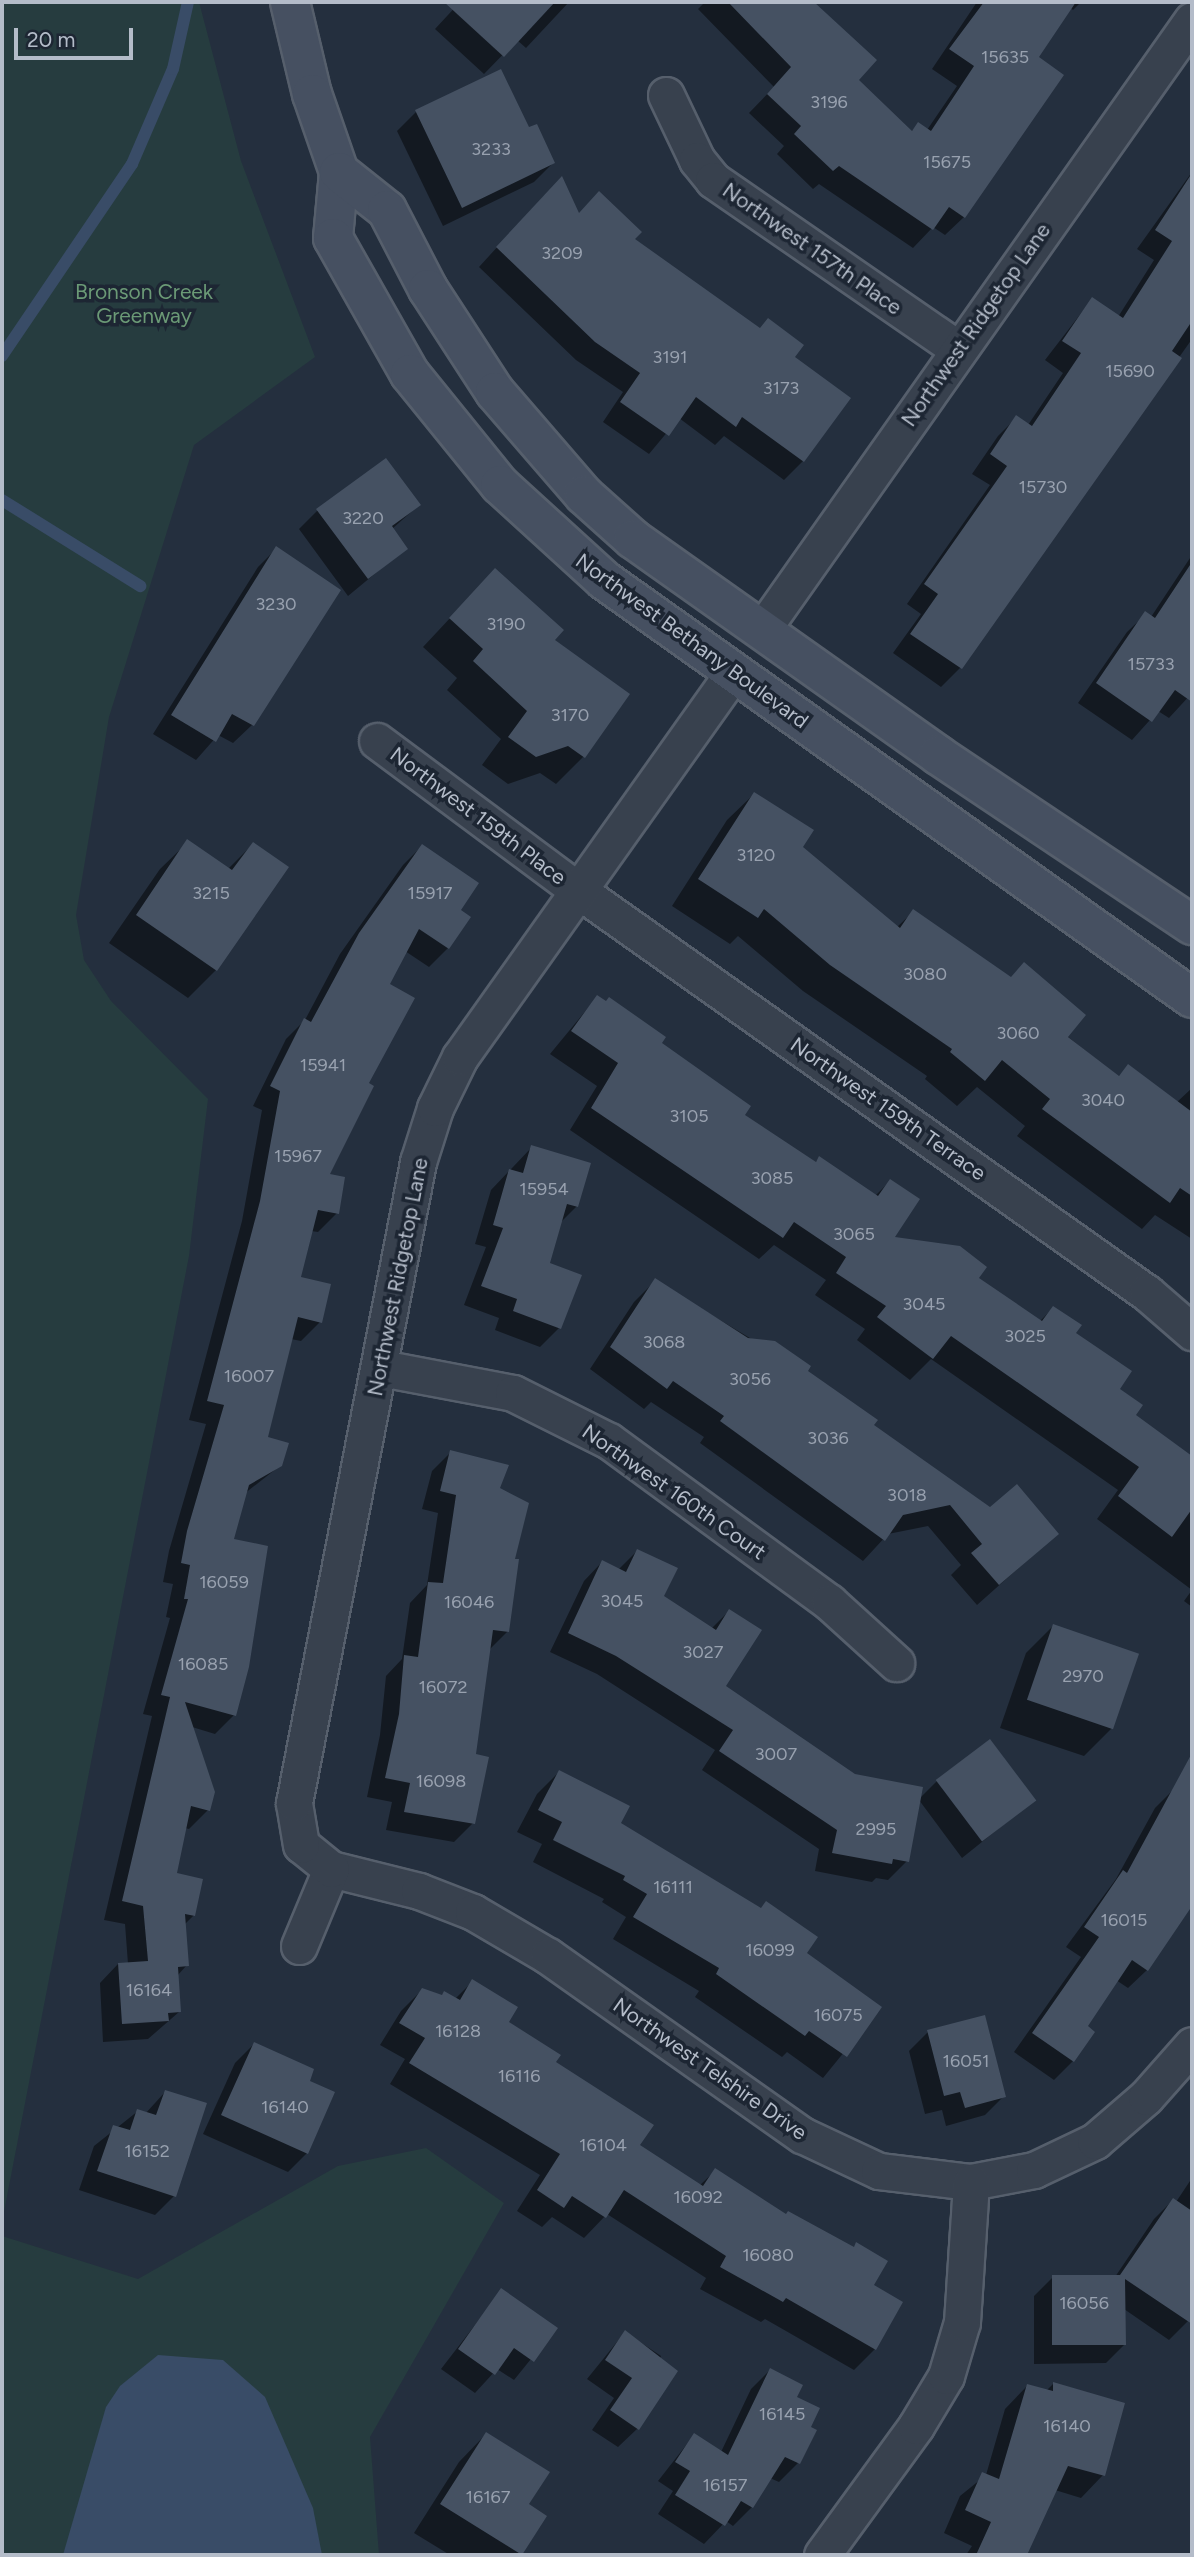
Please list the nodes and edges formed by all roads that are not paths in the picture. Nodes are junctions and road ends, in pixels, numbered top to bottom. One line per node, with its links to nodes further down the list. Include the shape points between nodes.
1 (290, 2): 4 (main road, Northwest Bethany Boulevard, via 312,93)
2 (1192, 20): 5 (street, Northwest Ridgetop Lane)
3 (666, 95): 5 (street, Northwest 157th Place, via 697,160 713,180)
4 (339, 172): 6 (main road, via 387,210 457,337 548,456 634,538); 7 (main road, Northwest Bethany Boulevard, via 333,238 384,333 453,431 550,535)
5 (958, 349): 6 (street, Northwest Ridgetop Lane)
6 (762, 630): 10 (main road)
7 (733, 673): 9 (street, Northwest Ridgetop Lane); 11 (main road, Northwest Bethany Boulevard)
8 (377, 741): 9 (street, Northwest 159th Place)
9 (579, 891): 12 (street, Northwest 159th Terrace, via 1147,1293); 13 (street, Northwest Ridgetop Lane, via 460,1057 435,1108 418,1162)
10 (1192, 925)
11 (1192, 998)
12 (1192, 1332)
13 (382, 1368): 14 (street, Northwest 160th Court, via 513,1394 609,1441 829,1602); 15 (street, Northwest Ridgetop Lane, via 294,1803 300,1845)
14 (896, 1663)
15 (331, 1869): 16 (street); 18 (street, Northwest Telshire Drive, via 446,1900 520,1938 802,2134 879,2171)
16 (299, 1946)
17 (1192, 2045): 18 (street, Northwest Telshire Drive, via 1146,2097 1095,2141 1034,2170)
18 (971, 2182): 19 (street, via 962,2322 946,2376 916,2426)
19 (822, 2555)

